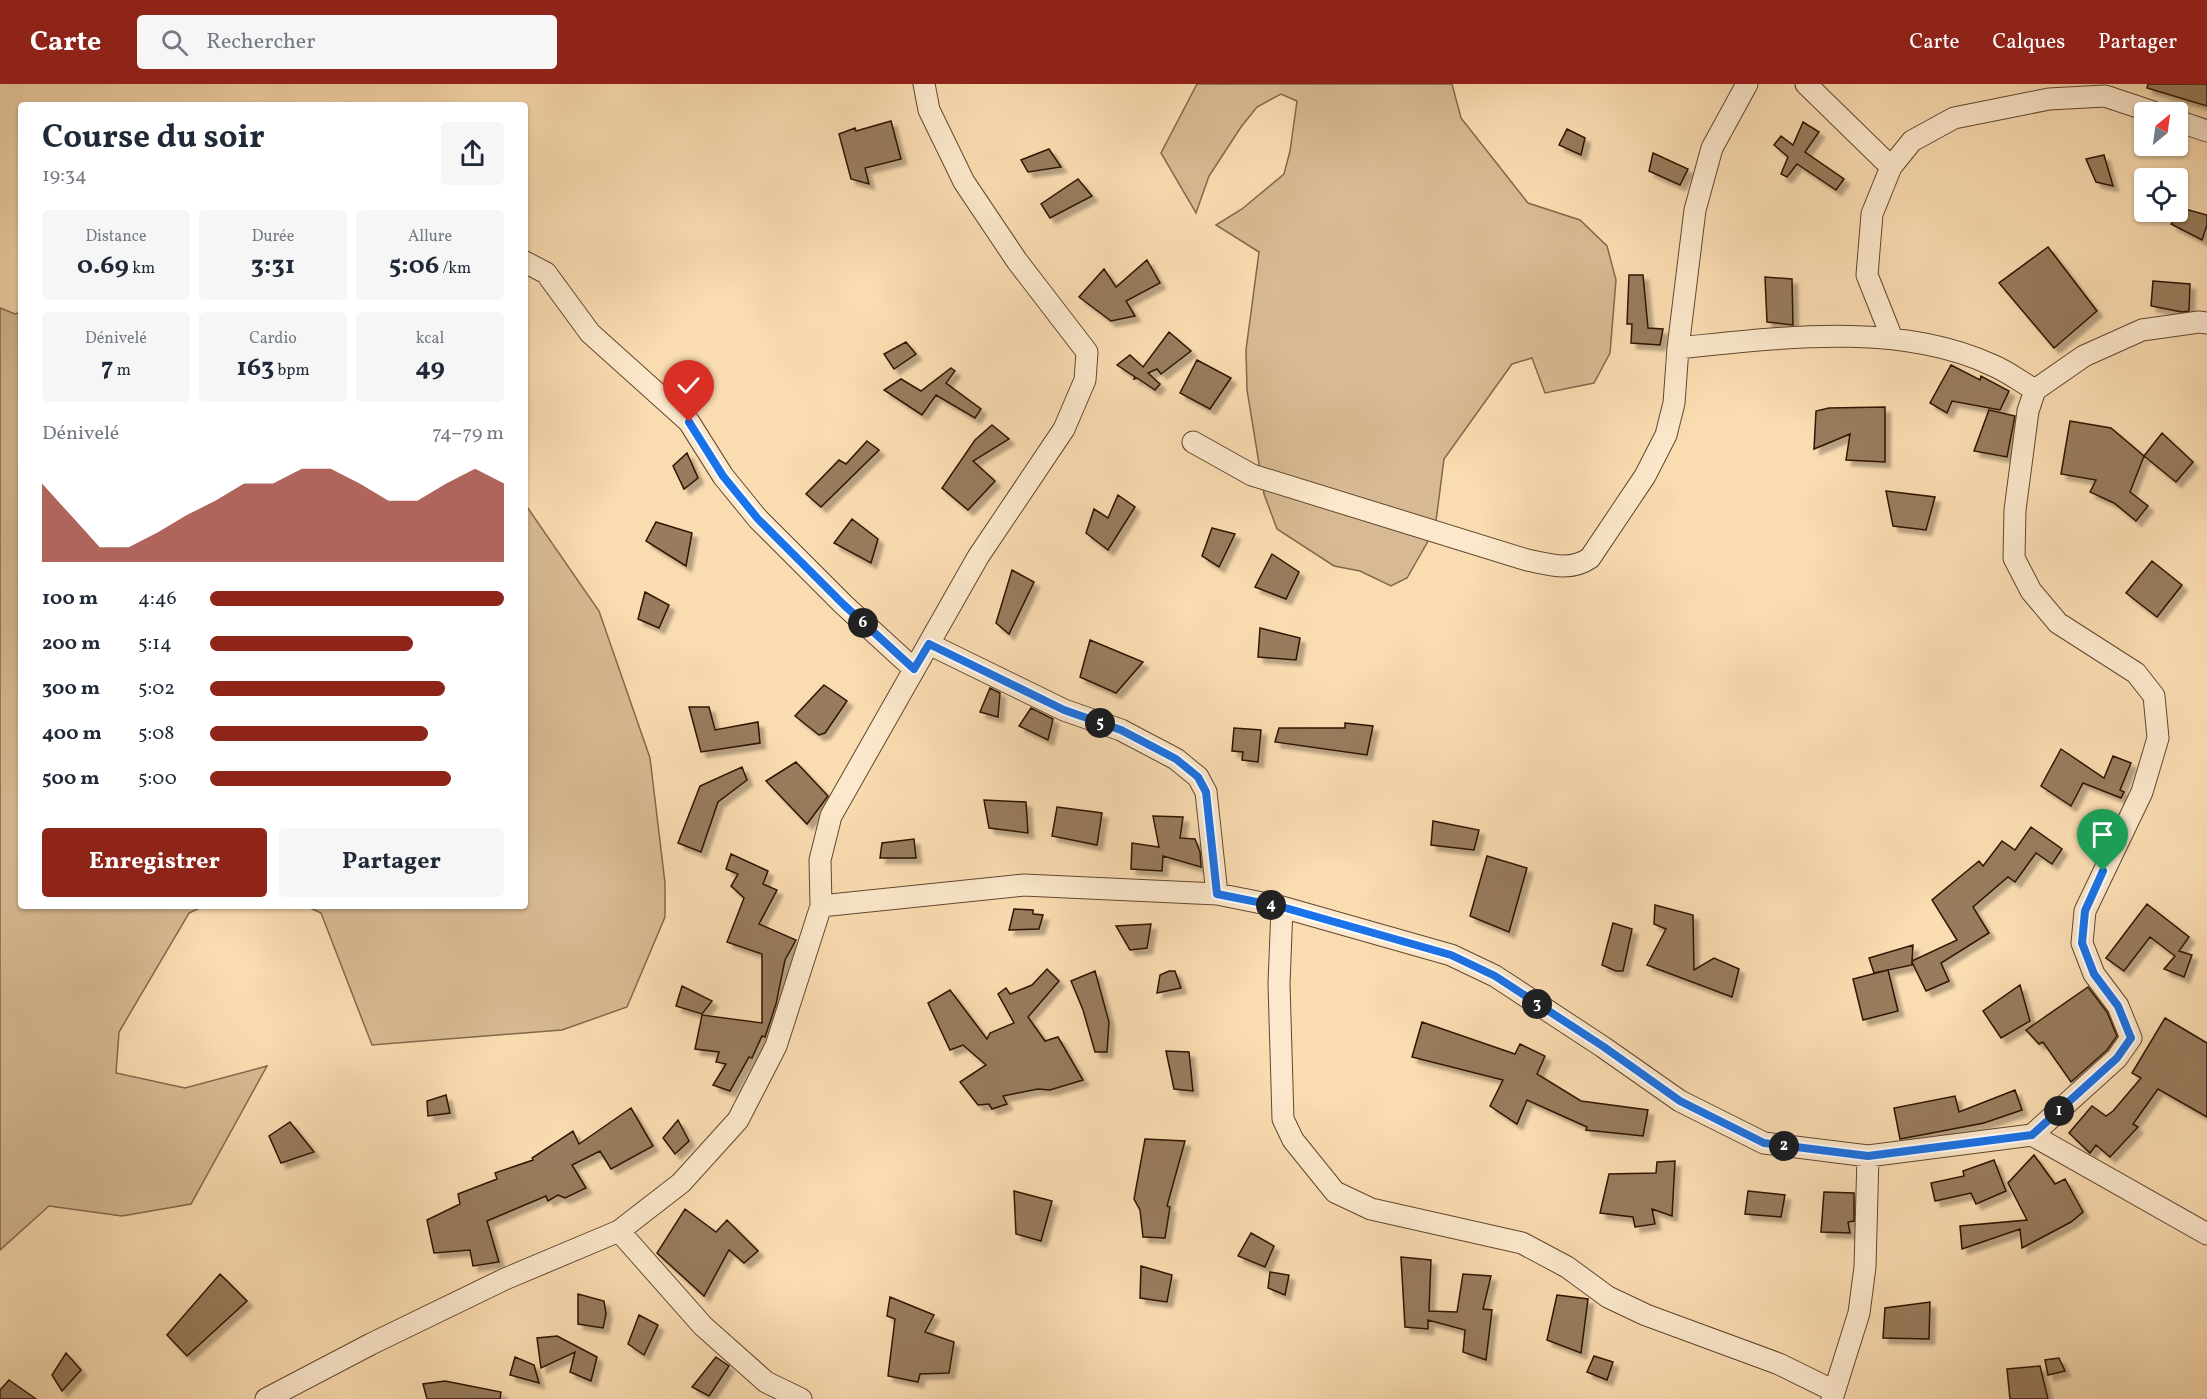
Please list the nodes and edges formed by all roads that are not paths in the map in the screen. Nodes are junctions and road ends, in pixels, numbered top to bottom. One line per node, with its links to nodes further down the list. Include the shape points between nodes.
1 (924, 84): 14 (street, via 929,110 964,182 1017,261 1087,352 1085,380 1064,429 978,557)
2 (1747, 84): 11 (street, via 1712,148 1695,210)
3 (1806, 84): 7 (street)
4 (2134, 106): 7 (street, via 2105,96 2049,99 1954,118 1912,141)
5 (2188, 124): 6 (street)
6 (2207, 131)
7 (1892, 167): 10 (street, via 1872,214 1867,275)
8 (528, 264): 15 (street, via 546,273 590,333 689,422 723,476 758,519)
9 (2207, 323): 12 (street, via 2142,330 2084,356)
10 (1892, 338): 11 (street, via 1779,338); 12 (street, via 1948,350 1992,365)
11 (1678, 348): 13 (street, via 1674,403 1666,435 1645,476 1590,558 1565,567 1506,554 1252,475)
12 (2035, 390): 19 (street, via 2028,411 2015,510 2014,558 2031,591 2058,623 2136,673 2154,696 2158,738 2142,792 2085,911 2082,943 2094,974 2118,1006 2131,1038 2117,1058)
13 (1193, 442)
14 (929, 644): 15 (street); 16 (street, via 1064,710 1121,730 1176,759 1198,777 1206,792)
15 (914, 669): 17 (street, via 831,816 820,860)
16 (1217, 894): 17 (street, via 1024,885); 18 (street)
17 (821, 906): 21 (street, via 776,1046 738,1120 681,1183)
18 (1282, 907): 20 (street, via 1451,955 1495,976 1680,1101 1764,1143); 23 (street, via 1279,984 1283,1119 1293,1140 1335,1192 1371,1209 1521,1244 1567,1267 1608,1297 1779,1364)
19 (2032, 1135): 20 (street); 22 (street)
20 (1868, 1156): 23 (street, via 1865,1267 1859,1313)
21 (619, 1231): 24 (street, via 505,1279); 25 (street, via 703,1326 766,1382)
22 (2207, 1234)
23 (1833, 1395)
24 (266, 1399)
25 (801, 1399)

